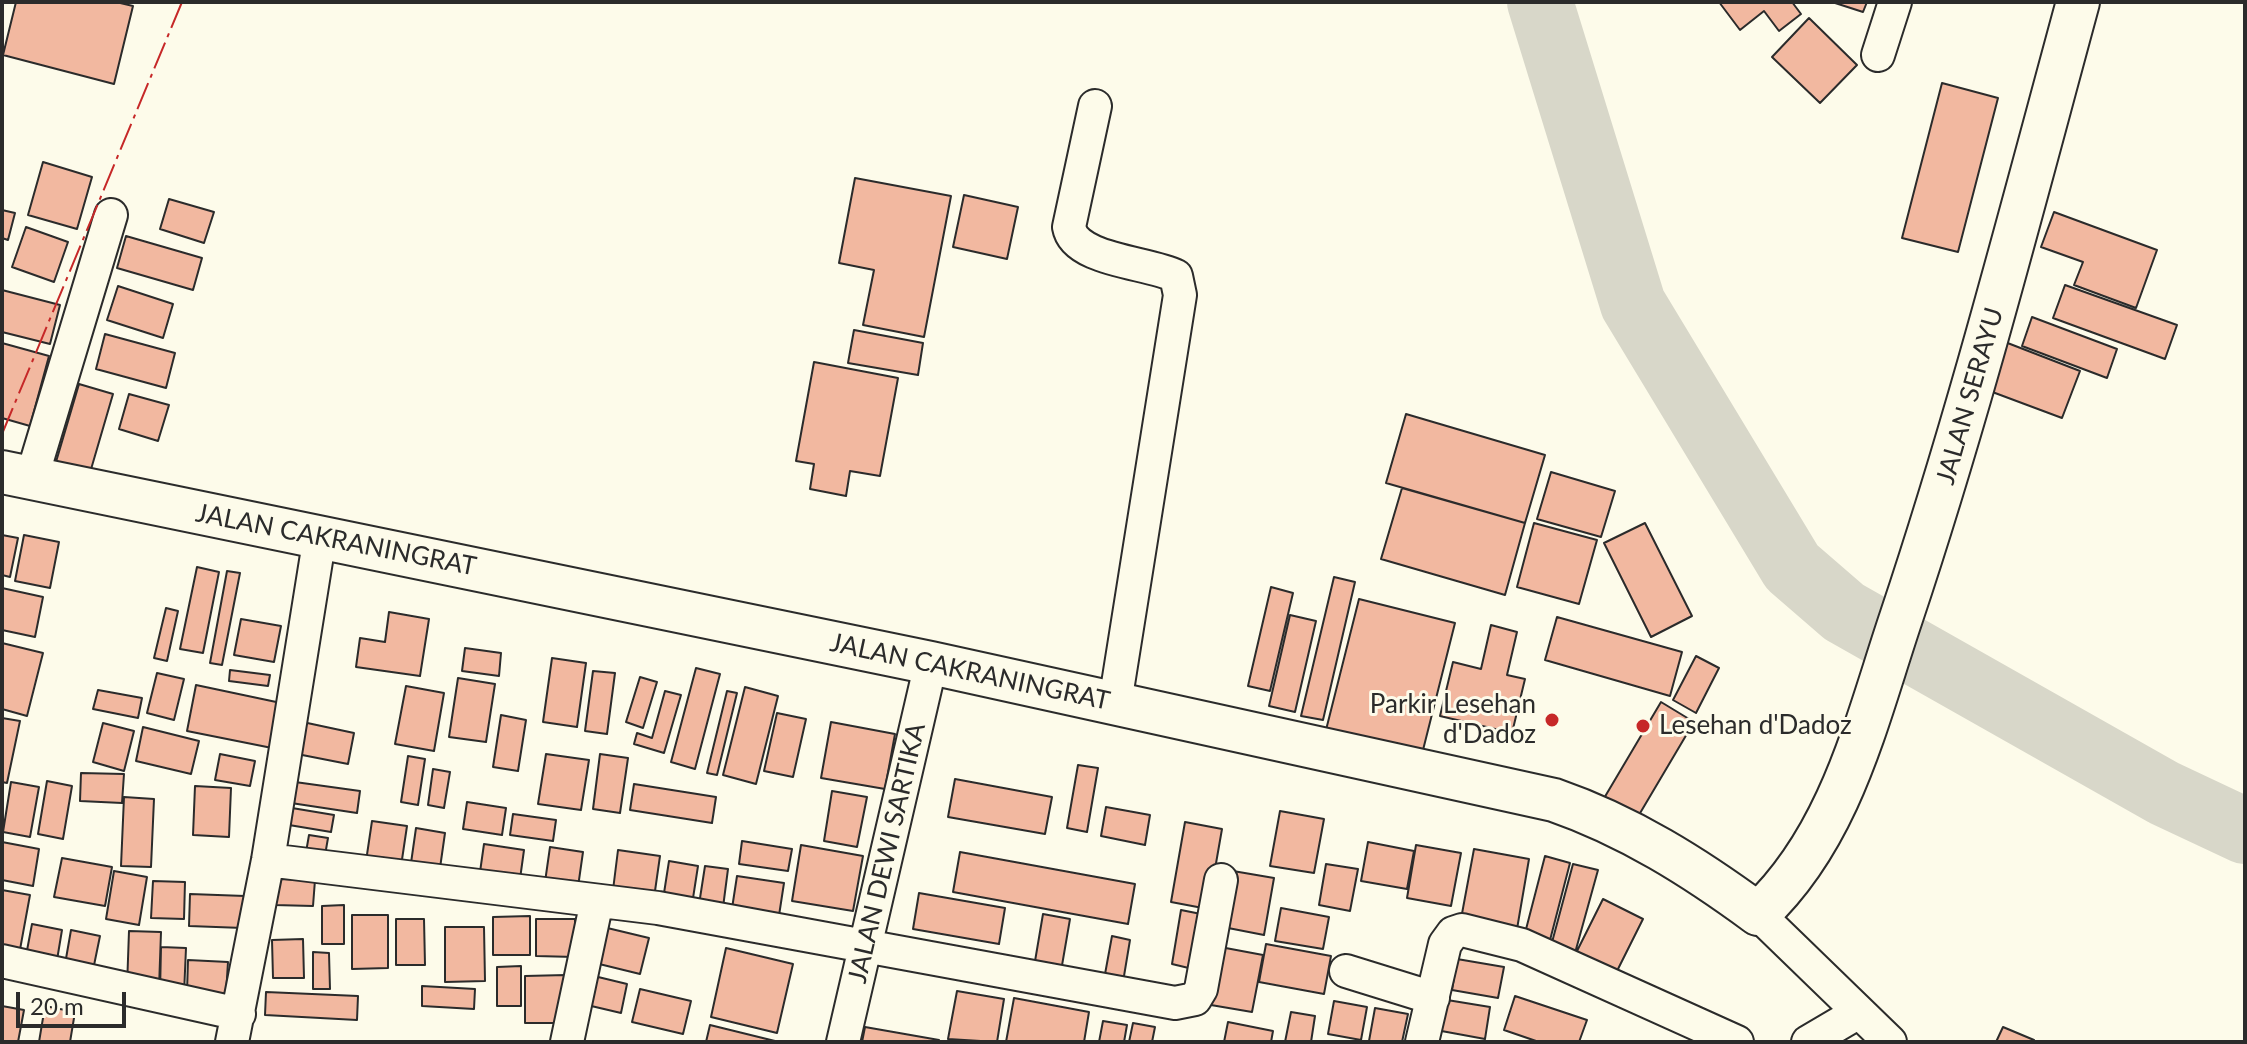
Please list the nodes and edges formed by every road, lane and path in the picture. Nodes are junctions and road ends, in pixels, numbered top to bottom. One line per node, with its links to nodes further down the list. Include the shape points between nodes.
1 (1895, 2): 3 (street)
2 (2078, 2): 13 (street, JALAN SERAYU, via 1952,466 1844,786 1806,859)
3 (1878, 55)
4 (1095, 106): 9 (street, via 1071,236 1086,250 1176,276 1180,295)
5 (111, 215): 6 (street)
6 (16, 476): 7 (street, JALAN CAKRANINGRAT)
7 (320, 536): 8 (street, JALAN CAKRANINGRAT); 10 (street)
8 (931, 663): 9 (street, JALAN CAKRANINGRAT); 14 (street, JALAN DEWI SARTIKA)
9 (1115, 703): 13 (street, JALAN CAKRANINGRAT, via 1554,800 1643,837)
10 (268, 860): 12 (street); 19 (street)
11 (1221, 880): 14 (street, via 1201,989 1185,1003)
12 (597, 901): 14 (street); 20 (street)
13 (1758, 914): 18 (street)
14 (866, 945): 21 (street, JALAN DEWI SARTIKA)
15 (2, 961): 19 (street)
16 (1346, 971): 17 (street)
17 (1433, 998): 22 (street); 23 (street, via 1445,944 1453,933 1475,931 1522,945)
18 (1859, 1012): 24 (street); 25 (street)
19 (235, 1028)
20 (567, 1042)
21 (843, 1042)
22 (1422, 1042)
23 (1737, 1042)
24 (1808, 1042)
25 (1890, 1042)

